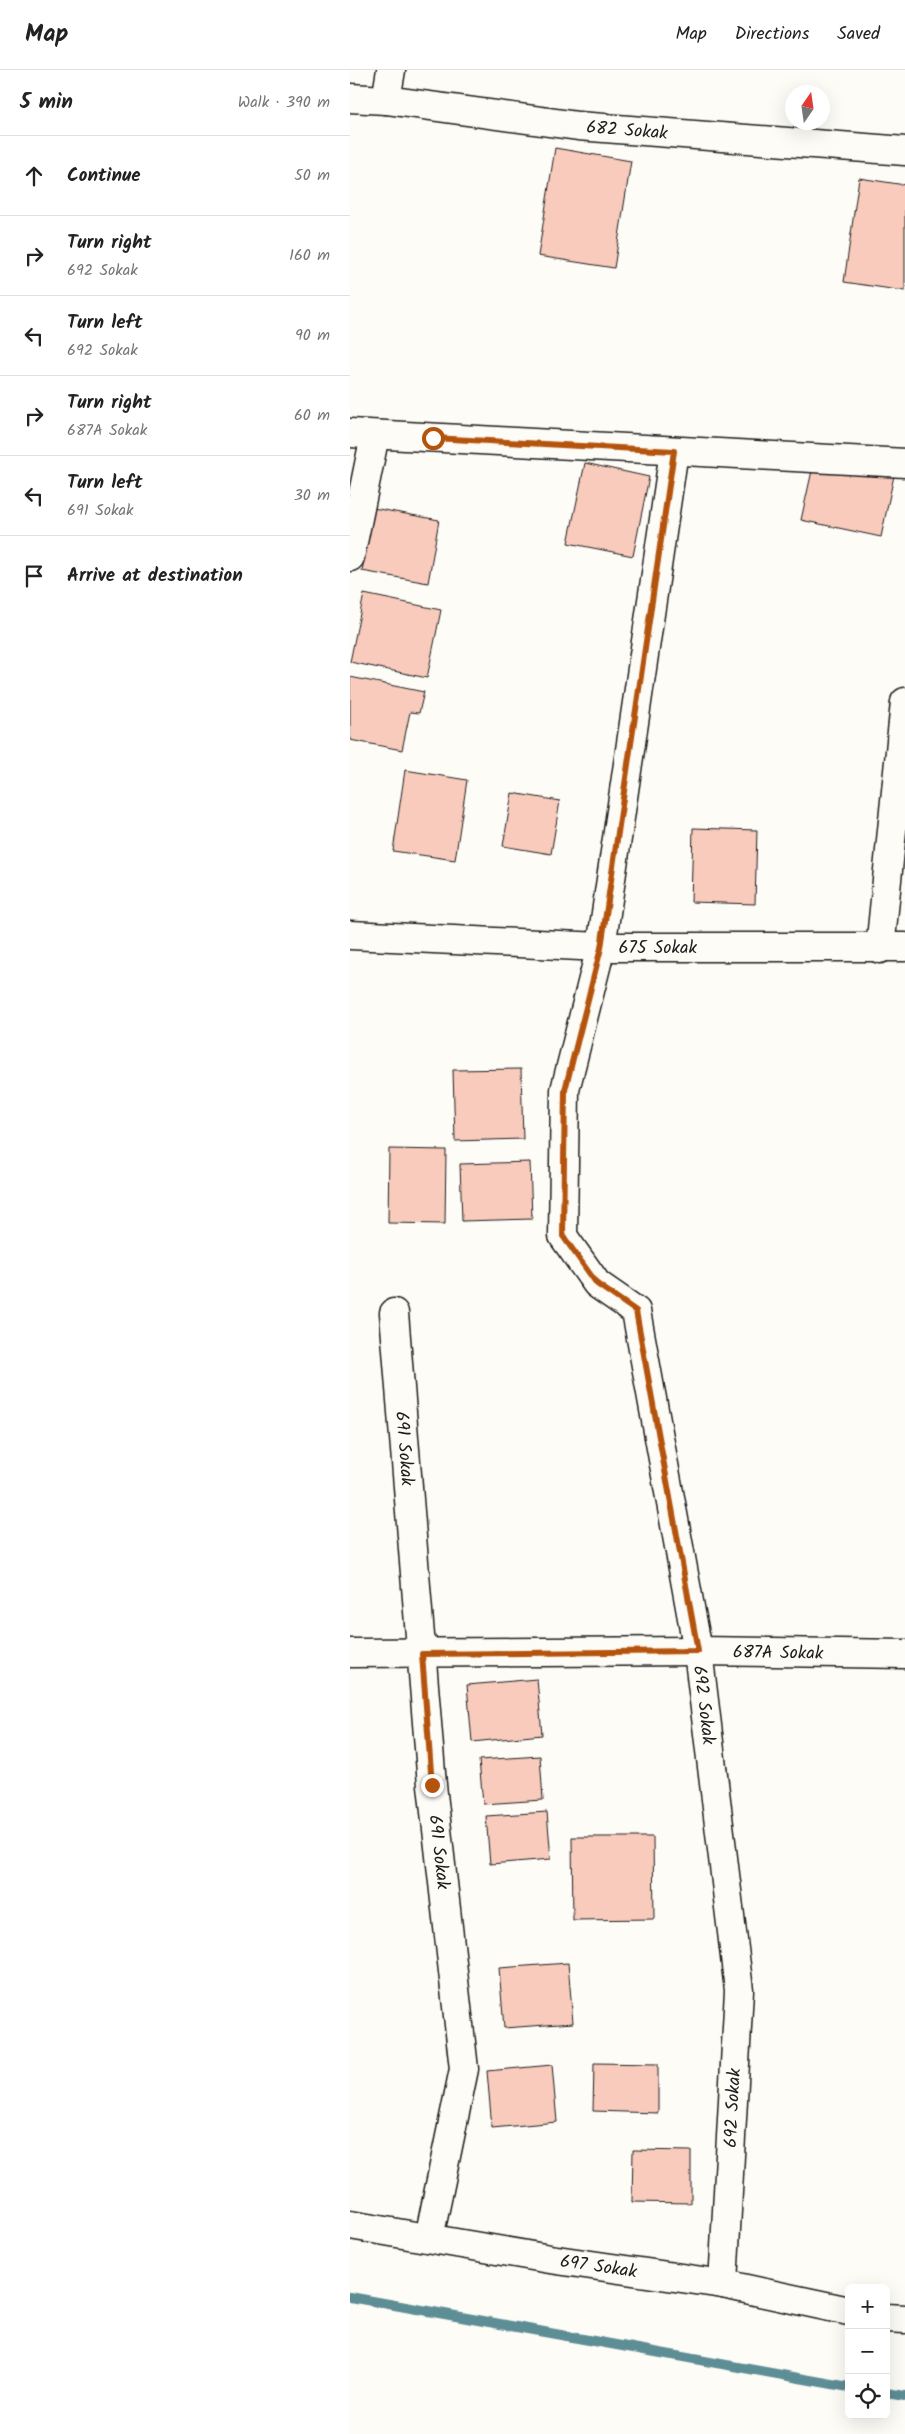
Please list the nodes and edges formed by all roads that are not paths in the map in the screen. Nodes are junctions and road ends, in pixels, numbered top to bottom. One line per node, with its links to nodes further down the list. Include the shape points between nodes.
1 (391, 70): 3 (street)
2 (350, 98): 3 (street, 682 Sokak)
3 (386, 100): 4 (street, 682 Sokak, via 578,126)
4 (905, 151)
5 (362, 434): 6 (street); 8 (street)
6 (674, 451): 7 (street); 11 (street, 692 Sokak)
7 (905, 463)
8 (350, 557)
9 (905, 702): 12 (street)
10 (350, 935): 11 (street, 675 Sokak)
11 (601, 948): 12 (street, 675 Sokak); 14 (street, 692 Sokak, via 565,1090 563,1236 597,1284 636,1311)
12 (893, 948)
13 (394, 1313): 16 (street, 691 Sokak)
14 (698, 1651): 16 (street, 687A Sokak); 17 (street, 687A Sokak); 20 (street, 692 Sokak, via 739,1990)
15 (350, 1653): 16 (street, 687A Sokak)
16 (422, 1654): 19 (street, 691 Sokak, via 432,1785 464,2069)
17 (905, 1654)
18 (350, 2225): 19 (street, 697 Sokak)
19 (429, 2238): 20 (street, 697 Sokak, via 550,2260)
20 (723, 2284): 21 (street, 697 Sokak)
21 (845, 2310)
22 (890, 2318): 23 (street)
23 (905, 2319)

